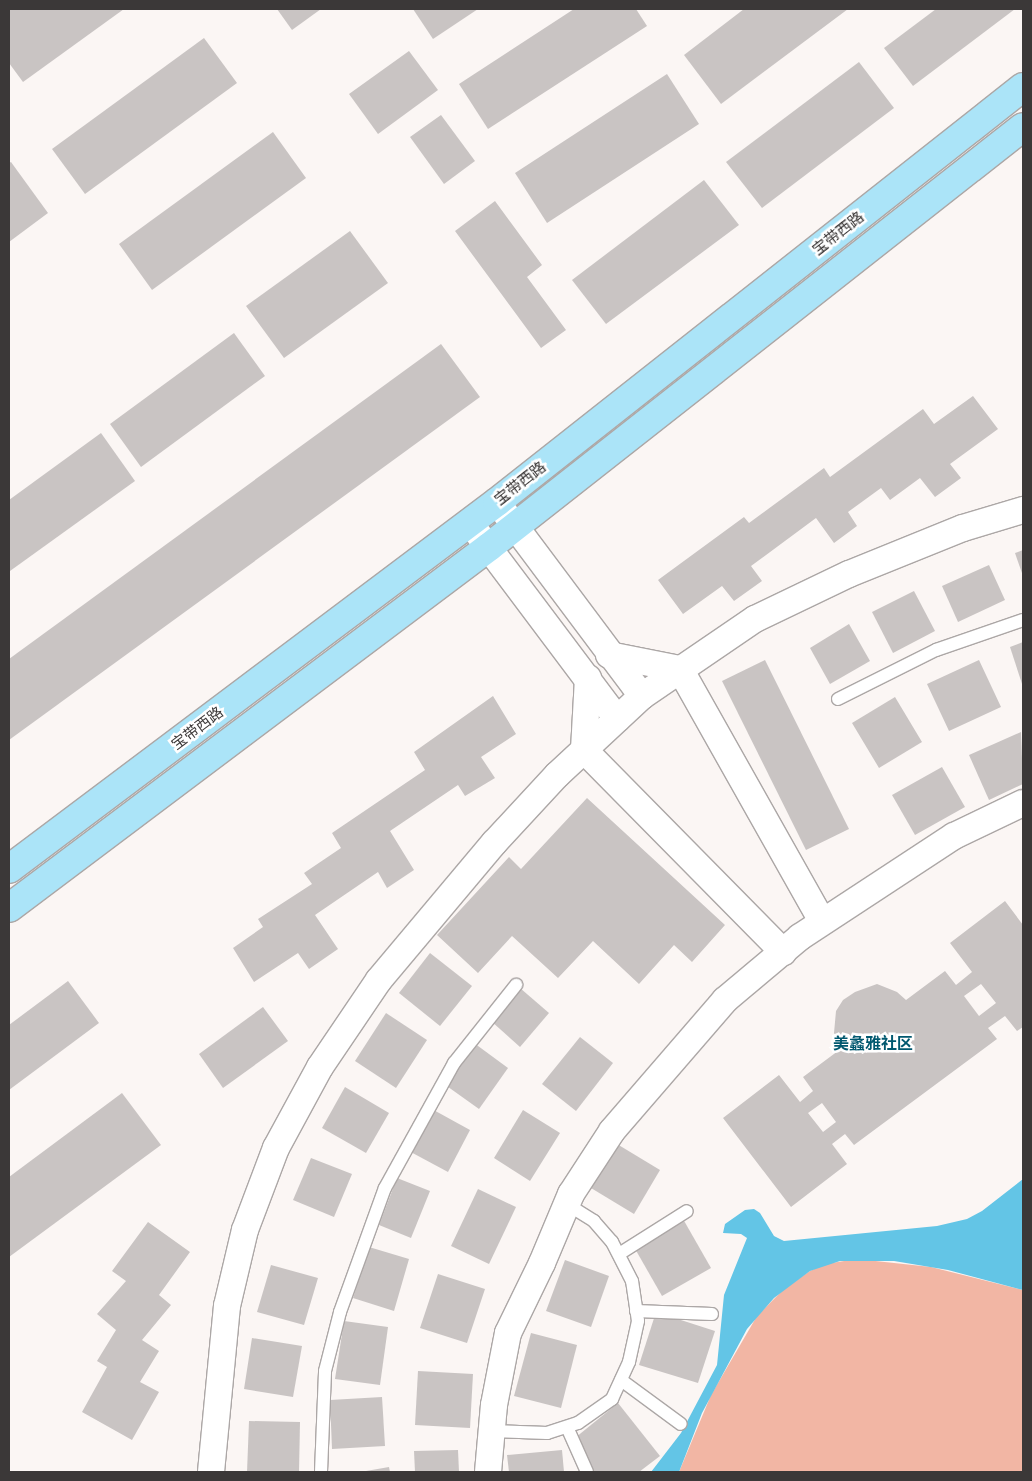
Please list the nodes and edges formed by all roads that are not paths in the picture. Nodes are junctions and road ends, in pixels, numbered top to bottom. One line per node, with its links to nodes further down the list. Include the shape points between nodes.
1 (1023, 87): 3 (main road, 宝带西路)
2 (1023, 127): 6 (main road, 宝带西路)
3 (497, 502): 5 (main road, 宝带西路); 6 (street)
4 (1023, 510): 10 (street, via 963,528 849,574 755,618)
5 (470, 523): 7 (street); 17 (main road, 宝带西路)
6 (516, 526): 7 (main road, 宝带西路); 9 (street)
7 (489, 547): 11 (street); 18 (main road, 宝带西路)
8 (1023, 620): 13 (lane, via 936,650)
9 (610, 655): 10 (street); 12 (street)
10 (680, 669): 12 (street); 19 (street)
11 (588, 678): 14 (street); 15 (street)
12 (642, 696): 14 (street)
13 (838, 699)
14 (617, 719): 15 (street)
15 (584, 750): 20 (street); 31 (street, via 494,843 379,980 320,1067 276,1148 245,1230 227,1306)
16 (1023, 803): 19 (street, via 954,836)
17 (9, 869)
18 (9, 908)
19 (822, 921): 20 (street)
20 (783, 952): 22 (street, via 725,1000 666,1067 612,1131)
21 (516, 985): 32 (lane, via 454,1063 385,1188 340,1312 325,1371)
22 (567, 1204): 24 (lane, via 594,1221); 30 (street, via 508,1333)
23 (687, 1211): 24 (lane)
24 (619, 1254): 25 (lane, via 632,1281)
25 (636, 1311): 26 (lane); 27 (lane, via 638,1321 631,1354)
26 (712, 1314)
27 (621, 1380): 28 (lane); 29 (lane, via 612,1400 578,1424)
28 (682, 1424)
29 (567, 1427): 30 (lane, via 547,1433); 34 (lane)
30 (492, 1431): 33 (street)
31 (211, 1472)
32 (321, 1472)
33 (488, 1472)
34 (587, 1472)

